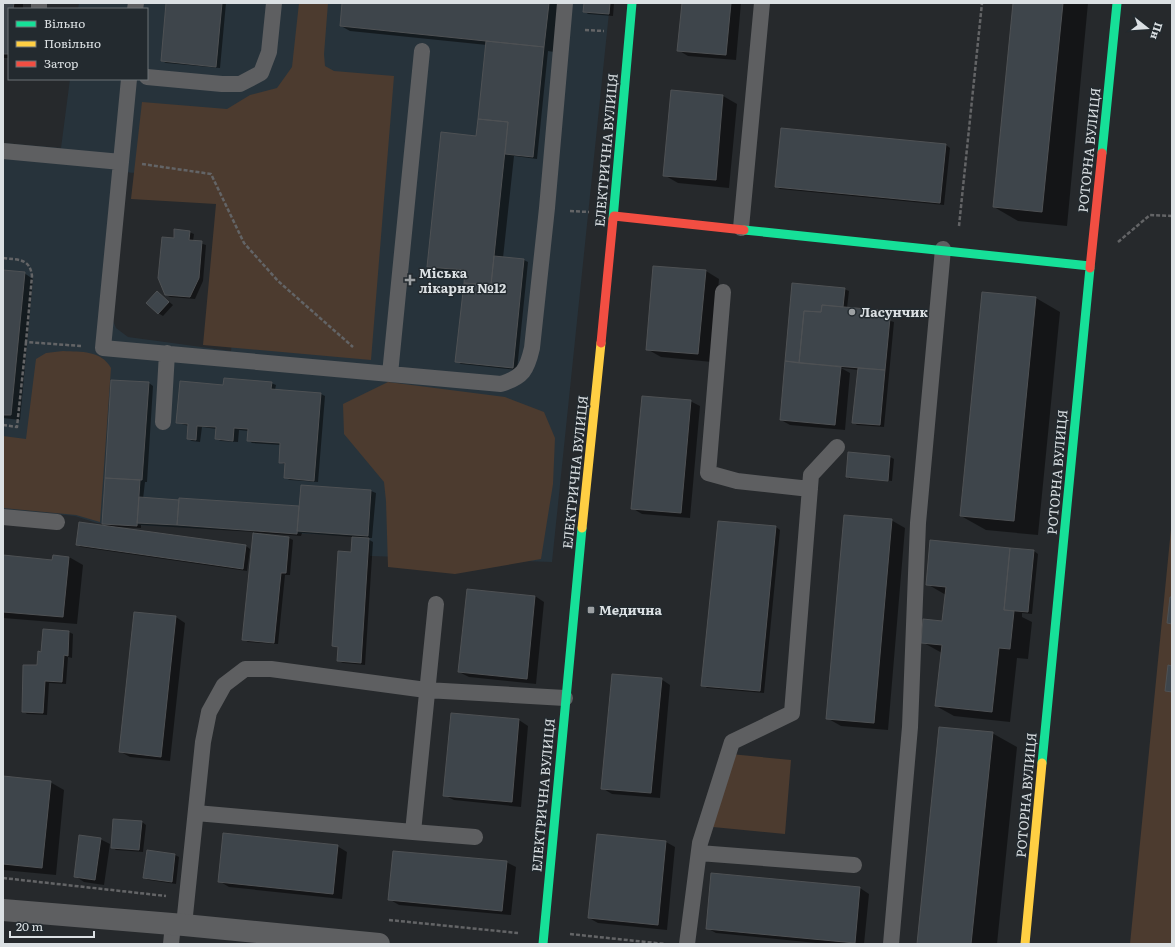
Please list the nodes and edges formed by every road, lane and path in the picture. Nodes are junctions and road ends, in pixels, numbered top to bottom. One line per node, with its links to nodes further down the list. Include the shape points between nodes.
1 (274, 3): 10 (lane, via 269,52 261,73 240,84)
2 (565, 3): 7 (lane)
3 (632, 3): 8 (street, ЕЛЕКТРИЧНА ВУЛИЦЯ)
4 (762, 3): 18 (lane)
5 (982, 3): 19 (path)
6 (1117, 3): 21 (street, РОТОРНА ВУЛИЦЯ)
7 (563, 28): 8 (path); 14 (lane)
8 (629, 34): 16 (street, ЕЛЕКТРИЧНА ВУЛИЦЯ)
9 (422, 50): 26 (lane)
10 (148, 76)
11 (129, 80): 13 (lane)
12 (3, 151): 13 (lane)
13 (121, 162): 24 (lane); 26 (path, via 211,174 244,243 278,281)
14 (547, 208): 16 (path); 26 (lane, via 532,348 529,362 522,374 501,384)
15 (1150, 215): 17 (path)
16 (614, 216): 18 (street); 35 (street, ЕЛЕКТРИЧНА ВУЛИЦЯ)
17 (1172, 216)
18 (741, 228): 19 (street)
19 (950, 250): 21 (street); 47 (lane, via 918,523 910,727)
20 (3, 258): 23 (path, via 26,262 31,267)
21 (1090, 266): 48 (street, РОТОРНА ВУЛИЦЯ)
22 (723, 292): 30 (lane, via 708,473 737,481)
23 (26, 342): 24 (path); 28 (path, via 17,427)
24 (104, 348): 25 (lane)
25 (166, 353): 26 (lane); 27 (lane)
26 (386, 373)
27 (163, 422)
28 (3, 425)
29 (837, 448): 30 (lane, via 811,475)
30 (810, 489): 39 (lane, via 792,713 732,742)
31 (3, 517): 32 (lane)
32 (57, 522)
33 (436, 604): 34 (lane)
34 (426, 690): 35 (lane); 36 (lane, via 270,669 244,669 224,686 209,712 203,742); 37 (lane)
35 (565, 698): 43 (street, ЕЛЕКТРИЧНА ВУЛИЦЯ)
36 (196, 813): 37 (lane); 42 (lane)
37 (413, 832): 38 (lane)
38 (475, 837)
39 (699, 853): 40 (lane); 46 (lane)
40 (854, 865)
41 (3, 910): 42 (street)
42 (176, 931): 44 (street)
43 (543, 940): 45 (path, via 565,933)
44 (365, 943)
45 (667, 944)
46 (687, 944)
47 (891, 944)
48 (1025, 944)

